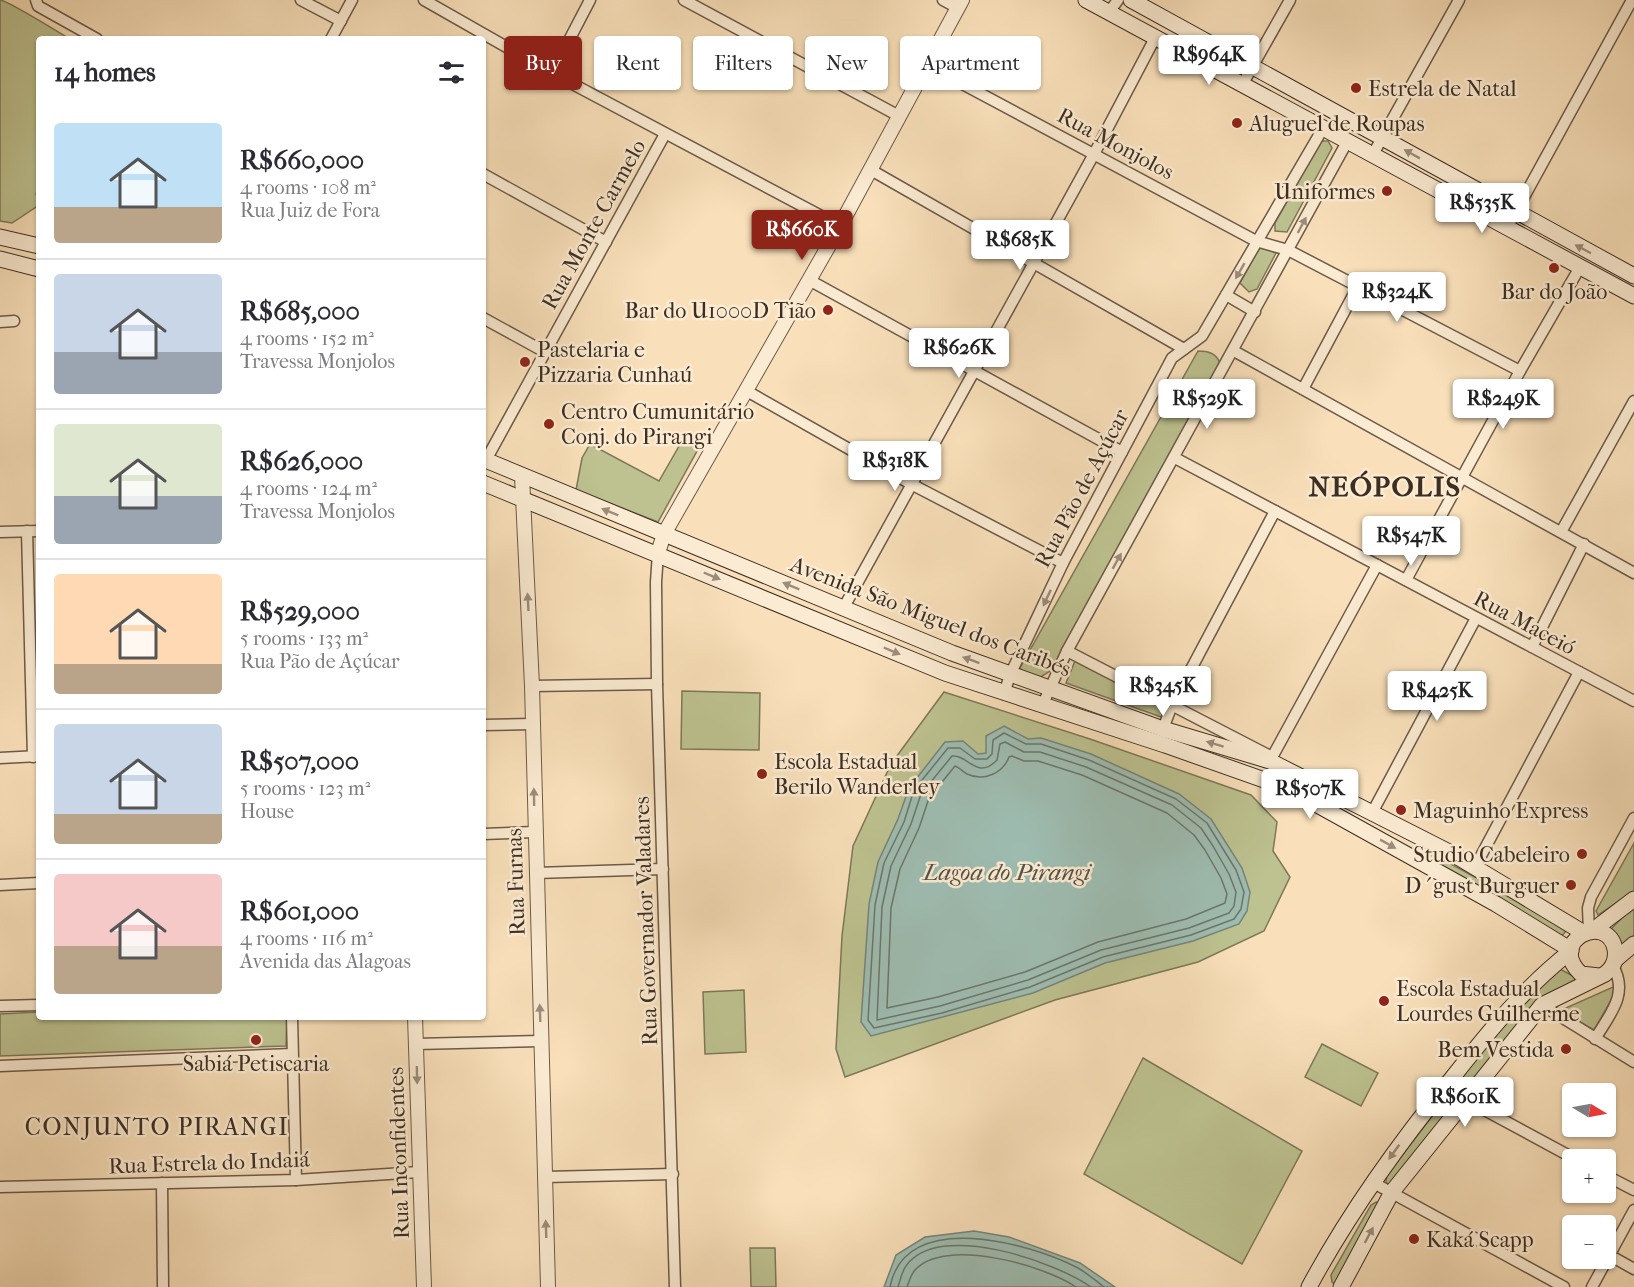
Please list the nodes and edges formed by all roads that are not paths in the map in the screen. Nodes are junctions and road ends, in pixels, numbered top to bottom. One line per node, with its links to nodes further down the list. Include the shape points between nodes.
1 (36, 0): 16 (street, via 38,6)
2 (301, 0): 15 (street)
3 (352, 0): 15 (street)
4 (424, 0): 21 (street)
5 (590, 0): 18 (street)
6 (684, 0): 27 (street)
7 (943, 0): 13 (street)
8 (1086, 0): 14 (main road)
9 (1131, 0): 22 (main road)
10 (1290, 0): 22 (street)
11 (1460, 0): 30 (street)
12 (1632, 0): 36 (street)
13 (960, 4): 19 (street)
14 (1113, 6): 20 (main road)
15 (341, 21): 17 (street)
16 (92, 36)
17 (333, 36)
18 (571, 36)
19 (943, 36)
20 (1155, 38): 23 (main road); 32 (street)
21 (504, 46)
22 (1253, 66): 23 (street); 30 (main road)
23 (1242, 85): 28 (main road)
24 (582, 89): 29 (street)
25 (913, 90): 27 (street)
26 (974, 90): 32 (street, Rua Monjolos)
27 (899, 116): 34 (street)
28 (1322, 130): 31 (main road); 40 (street, Rua Pão de Açúcar)
29 (665, 134): 37 (street); 41 (street, Rua Monte Carmelo)
30 (1382, 137): 33 (street); 36 (main road, one-way to 30)
31 (1347, 142): 33 (main road); 43 (street, one-way to 31)
32 (1094, 154): 40 (street, Rua Monjolos); 45 (street)
33 (1372, 156): 38 (main road)
34 (871, 170): 37 (street); 45 (street)
35 (486, 176): 41 (street)
36 (1516, 212): 38 (street); 48 (main road, one-way to 36)
37 (840, 226): 49 (street)
38 (1507, 228): 46 (main road)
39 (0, 237): 42 (main road)
40 (1256, 241): 43 (street, Rua Monjolos); 51 (street, Rua Pão de Açúcar, one-way to 51)
41 (606, 242): 59 (street, Rua Monte Carmelo)
42 (36, 245)
43 (1288, 250): 50 (street, Rua Monjolos); 53 (street)
44 (0, 258): 47 (main road)
45 (1035, 263): 57 (street); 60 (street)
46 (1580, 267): 52 (main road); 61 (street)
47 (36, 268)
48 (1634, 276)
49 (809, 280): 60 (street); 63 (street)
50 (1358, 286): 61 (street, Rua Monjolos); 62 (street)
51 (1226, 295): 53 (street); 57 (street, Rua Pão de Açúcar, via 1202,336)
52 (1634, 296)
53 (1255, 312): 58 (street)
54 (486, 320): 59 (street)
55 (14, 321): 56 (street)
56 (0, 322)
57 (1184, 349): 65 (street, Rua Pão de Açúcar, via 1172,358)
58 (1234, 351): 62 (street); 67 (street)
59 (545, 352): 66 (street, Rua Monte Carmelo)
60 (973, 371): 65 (street); 72 (street)
61 (1520, 371): 69 (street)
62 (1303, 389): 69 (street)
63 (745, 390): 72 (street); 79 (street)
64 (1634, 401): 78 (street)
65 (1122, 452): 82 (street, Rua Pão de Açúcar)
66 (486, 456)
67 (1175, 458): 74 (street, Rua Maceió); 89 (street, one-way to 67)
68 (486, 461): 70 (main road, Avenida São Miguel dos Caribés)
69 (1462, 475): 78 (street); 85 (street)
70 (522, 476): 73 (street, Rua Furnas); 79 (main road, Avenida São Miguel dos Caribés, one-way to 70)
71 (486, 484): 73 (main road, Avenida São Miguel dos Caribés)
72 (911, 484): 82 (street); 86 (street)
73 (523, 499): 81 (main road, Avenida São Miguel dos Caribés); 93 (street, Rua Furnas, one-way to 73)
74 (1275, 511): 83 (street, Rua Maceió); 97 (street)
75 (27, 531): 76 (street); 77 (street); 102 (street)
76 (36, 531)
77 (0, 532)
78 (1561, 532): 80 (street)
79 (664, 534): 81 (street); 86 (main road, Avenida São Miguel dos Caribés, one-way to 79)
80 (1584, 544): 84 (street); 88 (street)
81 (658, 554): 92 (street, Rua Governador Valadares); 95 (main road, Avenida São Miguel dos Caribés, one-way to 95)
82 (1063, 563): 91 (street, Rua Pão de Açúcar, one-way to 91)
83 (1377, 565): 85 (street, Rua Maceió); 104 (street)
84 (1634, 573)
85 (1406, 580): 87 (street, Rua Maceió)
86 (844, 607): 91 (main road, Avenida São Miguel dos Caribés, one-way to 86)
87 (1476, 618): 88 (street, Rua Maceió); 105 (street)
88 (1532, 647): 90 (street, Rua Maceió)
89 (1067, 651): 94 (street); 97 (street, Avenida São Miguel dos Caribés)
90 (1579, 672): 96 (street, Rua Maceió); 111 (street)
91 (1010, 675): 94 (main road, Avenida São Miguel dos Caribés); 95 (street, Rua Pão de Açúcar)
92 (657, 684): 93 (street); 112 (street, Rua Governador Valadares)
93 (532, 686): 99 (street, Rua Furnas)
94 (1048, 688): 98 (street); 101 (main road, Avenida São Miguel dos Caribés)
95 (1004, 694): 98 (main road, Avenida São Miguel dos Caribés)
96 (1634, 701)
97 (1172, 705): 101 (street); 104 (street, Avenida São Miguel dos Caribés)
98 (1042, 706): 110 (main road, Avenida São Miguel dos Caribés, one-way to 110, via 1280,785)
99 (532, 724): 100 (street); 107 (street, Rua Furnas, one-way to 99)
100 (486, 725)
101 (1163, 729): 104 (main road, Avenida São Miguel dos Caribés, one-way to 101)
102 (36, 757): 103 (street)
103 (0, 758)
104 (1271, 759): 105 (main road, Avenida São Miguel dos Caribés)
105 (1372, 813): 109 (main road, Avenida São Miguel dos Caribés)
106 (1634, 818): 117 (street, via 1591,897)
107 (534, 832): 108 (street); 113 (street, Rua Furnas)
108 (486, 834)
109 (1424, 839): 110 (main road); 111 (main road, Avenida São Miguel dos Caribés)
110 (1413, 858): 119 (main road, Avenida São Miguel dos Caribés)
111 (1475, 867): 117 (main road, Avenida São Miguel dos Caribés)
112 (663, 869): 113 (street); 136 (street, Rua Governador Valadares)
113 (536, 873): 128 (street, Rua Furnas, one-way to 113)
114 (36, 883): 115 (street)
115 (0, 885)
116 (1634, 899): 117 (main road)
117 (1588, 932): 119 (main road, via 1575,940); 120 (main road, via 1606,935 1611,940 1616,953)
118 (1634, 944): 120 (main road)
119 (1571, 950): 121 (main road, via 1574,968 1581,974); 140 (main road, one-way to 140, via 1506,1010)
120 (1614, 963): 121 (main road); 127 (street, via 1621,988)
121 (1599, 976): 123 (main road)
122 (36, 1005): 124 (street)
123 (1542, 1005): 127 (street); 133 (main road)
124 (0, 1006)
125 (292, 1020): 130 (street)
126 (415, 1020): 129 (street, Rua Inconfidentes)
127 (1595, 1039): 131 (street)
128 (540, 1041): 129 (street); 137 (street, Rua Furnas)
129 (416, 1044): 135 (street, Rua Inconfidentes, one-way to 135)
130 (292, 1054): 132 (street); 138 (street)
131 (1634, 1062)
132 (0, 1066)
133 (1466, 1100): 134 (street); 144 (main road)
134 (1562, 1152)
135 (419, 1172): 138 (street, Rua Estrela do Indaiá); 152 (street, Rua Inconfidentes)
136 (673, 1174): 137 (street); 154 (street, Rua Governador Valadares)
137 (544, 1177): 153 (street, Rua Furnas, one-way to 137)
138 (296, 1180): 141 (street, Rua Estrela do Indaiá)
139 (1616, 1181): 143 (street)
140 (1372, 1182): 144 (street); 150 (main road)
141 (162, 1183): 142 (street, Rua Estrela do Indaiá); 151 (street)
142 (0, 1187)
143 (1634, 1190)
144 (1392, 1192): 155 (main road, one-way to 144); 156 (street)
145 (1634, 1210): 146 (street)
146 (1616, 1244)
147 (1616, 1258): 149 (street)
148 (1602, 1269): 157 (street)
149 (1634, 1269)
150 (1314, 1285)
151 (163, 1287)
152 (424, 1287)
153 (548, 1287)
154 (675, 1287)
155 (1341, 1287)
156 (1564, 1287)
157 (1592, 1287)

